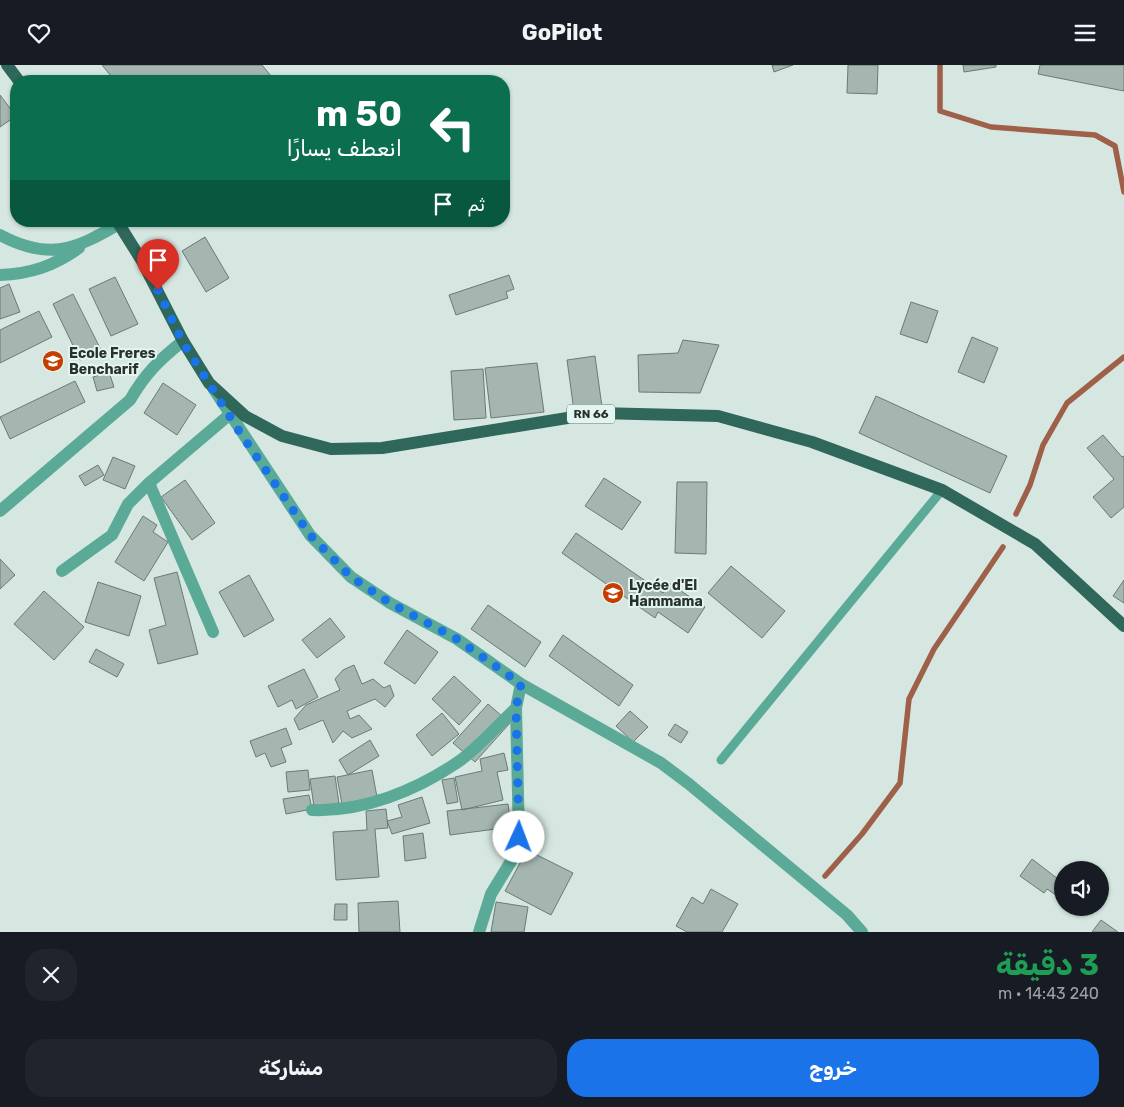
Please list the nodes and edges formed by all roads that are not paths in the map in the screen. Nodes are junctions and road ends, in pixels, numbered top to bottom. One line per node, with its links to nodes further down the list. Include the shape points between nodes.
1 (110, 227): 4 (street)
2 (121, 227): 6 (main road, RN 66)
3 (0, 235): 4 (street, via 34,250 61,250)
4 (84, 244): 5 (street, via 60,262 39,270)
5 (0, 275)
6 (182, 341): 7 (main road, RN 66); 11 (street, via 154,365 130,400)
7 (209, 383): 8 (street); 10 (main road, RN 66, via 252,420 282,436 331,449 382,448 598,413 718,416 812,443)
8 (229, 415): 9 (street); 15 (street, via 310,535 351,577 390,603 457,639)
9 (149, 483): 12 (street, via 128,504 112,535); 14 (street)
10 (942, 490): 13 (main road, RN 66, via 1035,544); 17 (lane)
11 (0, 511)
12 (62, 571)
13 (1124, 625)
14 (213, 632)
15 (521, 684): 16 (street); 20 (street, via 682,778 847,915)
16 (516, 708): 18 (street, via 459,762 414,787 381,800 331,811); 19 (street, via 519,837 514,858 491,894)
17 (721, 760)
18 (312, 811)
19 (479, 932)
20 (862, 932)

